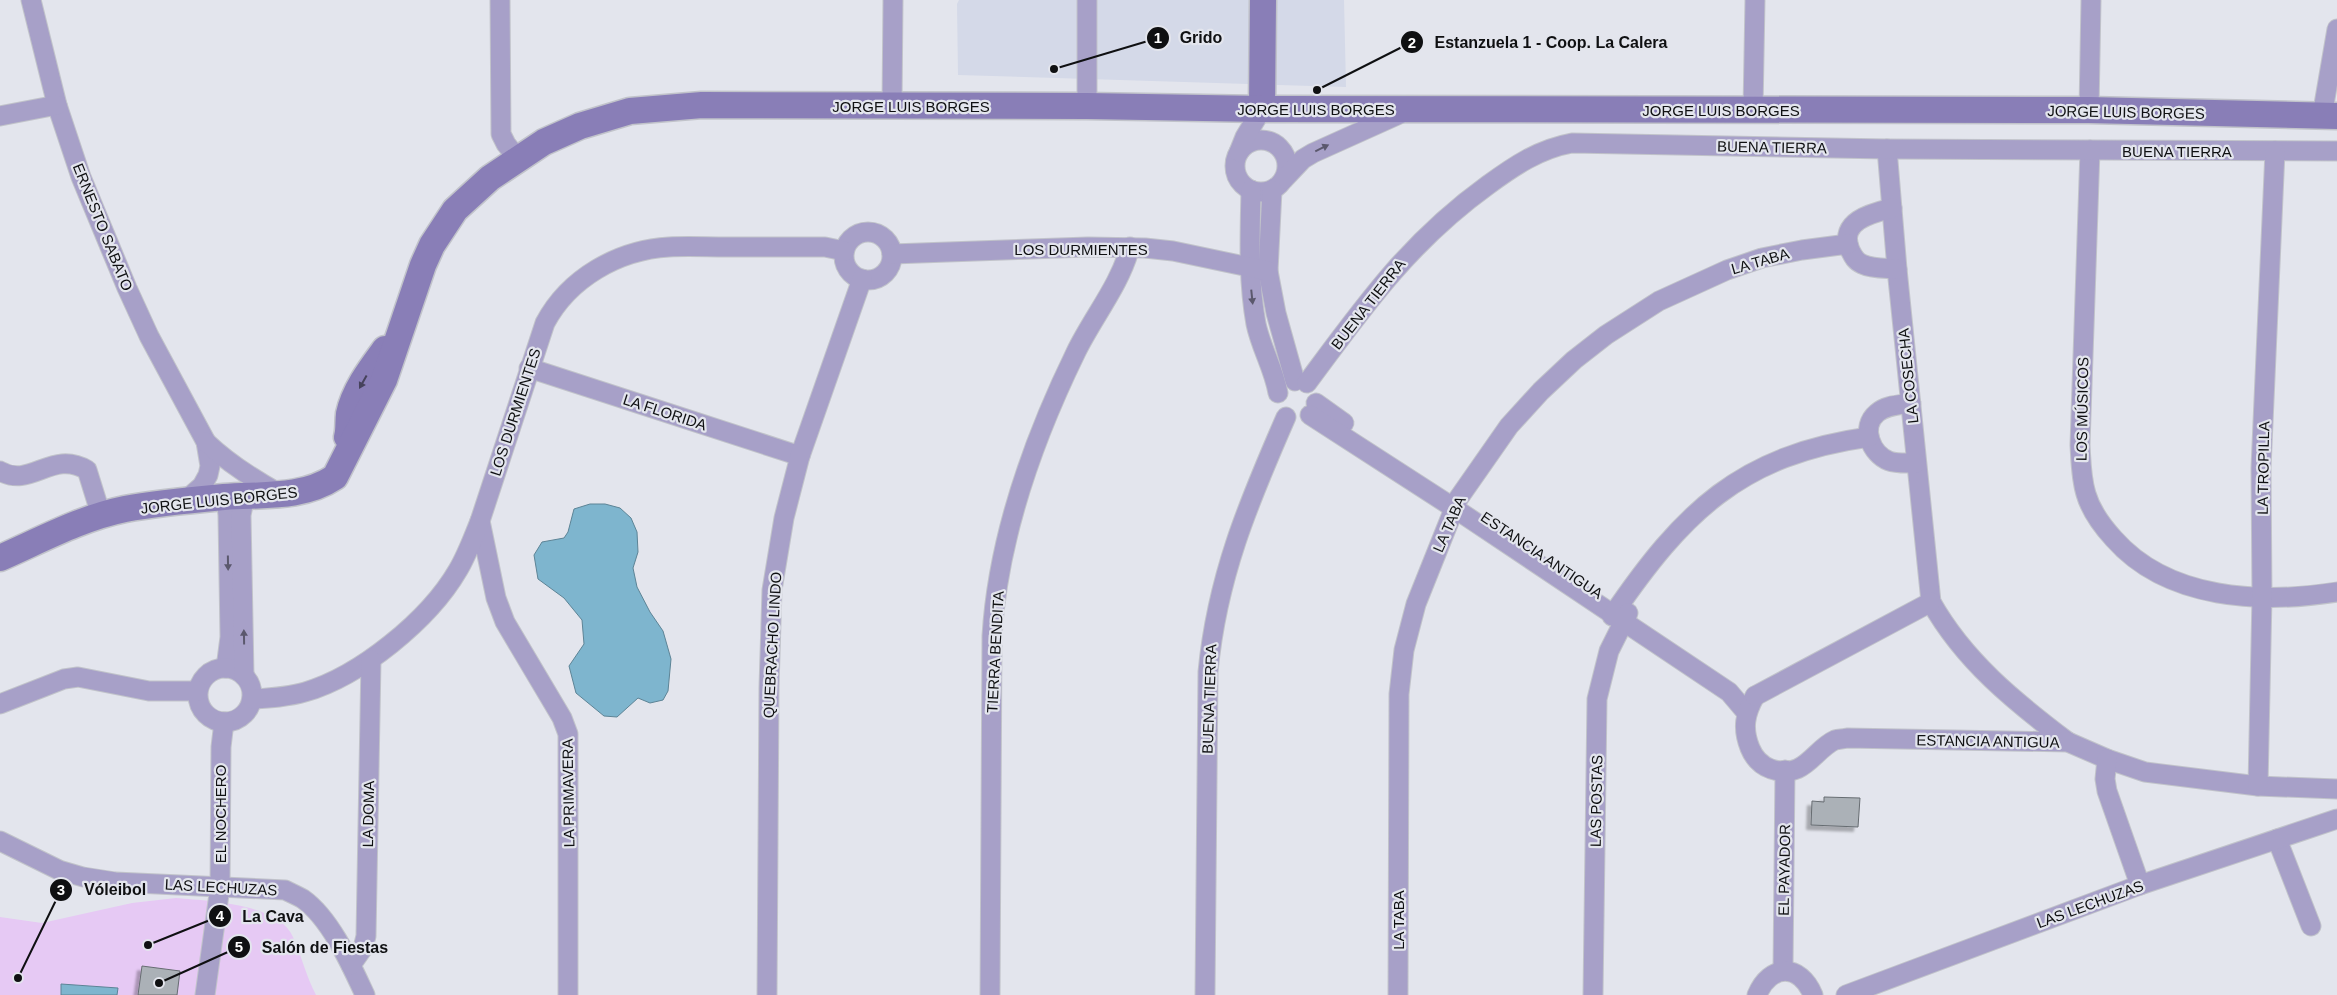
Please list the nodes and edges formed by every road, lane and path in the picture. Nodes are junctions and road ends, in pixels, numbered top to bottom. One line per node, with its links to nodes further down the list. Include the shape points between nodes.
1 (31, 0): 9 (street, ERNESTO SABATO)
2 (500, 0): 24 (street, via 501,134)
3 (892, 0): 10 (street)
4 (1087, 0): 11 (street)
5 (1263, 0): 12 (street)
6 (1755, 0): 14 (street)
7 (2091, 0): 15 (street)
8 (2337, 30): 17 (street)
9 (57, 105): 16 (street); 42 (street, ERNESTO SABATO, via 81,177 127,288)
10 (892, 106): 11 (street, JORGE LUIS BORGES); 24 (street, JORGE LUIS BORGES, via 702,105 638,110 580,126 544,142)
11 (1087, 106): 12 (street, JORGE LUIS BORGES)
12 (1262, 109): 13 (street, JORGE LUIS BORGES); 18 (street, via 1263,130); 23 (street, via 1248,130)
13 (1410, 109): 14 (street, JORGE LUIS BORGES); 25 (street, one-way to 13, via 1313,153)
14 (1753, 110): 15 (street, JORGE LUIS BORGES)
15 (2089, 110): 17 (street, JORGE LUIS BORGES)
16 (0, 116)
17 (2330, 116)
18 (1268, 142): 23 (street, via 1253,142); 25 (street, via 1276,145 1286,156 1287,172)
19 (1887, 149): 20 (street, BUENA TIERRA); 27 (street, LA COSECHA); 36 (street, BUENA TIERRA, via 1572,143 1554,146 1514,166 1438,224 1378,288)
20 (2090, 150): 21 (street, BUENA TIERRA); 54 (street, LOS MÚSICOS, via 2080,445 2086,495 2094,513 2125,552 2167,579 2190,588)
21 (2275, 151): 22 (street, BUENA TIERRA); 54 (street, LA TROPILLA, via 2261,468)
22 (2337, 151)
23 (1239, 153): 26 (street, via 1235,170 1238,178)
24 (518, 159): 46 (street, JORGE LUIS BORGES, via 472,194 444,225 423,265 384,380 335,477 300,493)
25 (1278, 185): 26 (street, via 1264,192); 32 (street)
26 (1251, 190): 32 (street)
27 (1892, 208): 28 (street, via 1865,215 1855,222 1849,231); 33 (street, LA COSECHA)
28 (1848, 244): 33 (street, via 1854,259 1863,265); 49 (street, LA TABA, via 1762,258 1727,270 1659,301 1614,330 1574,360 1528,405 1509,426)
29 (1130, 247): 31 (street, LOS DURMIENTES); 32 (street, LOS DURMIENTES, via 1174,251); 85 (street, TIERRA BENDITA, via 1125,267 1078,349 1037,442 1012,521 998,584 992,636)
30 (844, 251): 31 (street, via 858,234 873,232 886,240); 34 (street, via 850,272); 35 (street, LOS DURMIENTES, via 825,247 667,247 641,251 613,261 572,286 554,305)
31 (892, 254): 34 (street, via 884,274 870,280)
32 (1259, 269): 36 (street); 37 (street, one-way to 37, via 1257,325)
33 (1896, 269): 38 (street, LA COSECHA)
34 (862, 279): 43 (street, QUEBRACHO LINDO)
35 (529, 368): 43 (street, LA FLORIDA); 51 (street, LOS DURMIENTES)
36 (1301, 382): 37 (street, via 1285,384); 39 (street, via 1314,392)
37 (1278, 393): 40 (street, via 1277,404)
38 (1911, 404): 41 (street, via 1894,405 1877,412 1871,419); 44 (street, LA COSECHA)
39 (1313, 409): 40 (street, via 1298,420); 49 (street, ESTANCIA ANTIGUA)
40 (1286, 417): 86 (street, BUENA TIERRA, via 1236,538 1224,575 1211,640 1208,672)
41 (1868, 437): 44 (street, via 1878,454 1887,460); 57 (street, LAS POSTAS, via 1805,450 1748,473 1689,519 1657,554)
42 (206, 442): 46 (street, ERNESTO SABATO, via 246,475); 48 (street, ERNESTO SABATO, via 210,466 208,475 202,486)
43 (800, 456): 84 (street, QUEBRACHO LINDO, via 784,518 772,590)
44 (1916, 463): 56 (street, LA COSECHA)
45 (0, 472): 50 (street, via 10,477 20,476 62,462 76,463 87,470)
46 (280, 494): 47 (street, JORGE LUIS BORGES)
47 (235, 497): 48 (street, JORGE LUIS BORGES); 55 (street, via 228,515)
48 (186, 500): 50 (street, JORGE LUIS BORGES)
49 (1456, 504): 57 (street, ESTANCIA ANTIGUA); 87 (street, LA TABA, via 1416,604 1401,673)
50 (101, 515): 52 (street, JORGE LUIS BORGES)
51 (480, 522): 58 (street, LOS DURMIENTES, via 445,590); 83 (street, LA PRIMAVERA, via 496,598 568,734)
52 (0, 558)
53 (2337, 592): 54 (street, LOS MÚSICOS)
54 (2262, 596): 71 (street, LA TROPILLA)
55 (236, 598): 59 (street); 60 (street, one-way to 55)
56 (1931, 602): 64 (street); 65 (street, LA COSECHA, via 1968,655)
57 (1620, 614): 64 (street, ESTANCIA ANTIGUA); 88 (street, LAS POSTAS, via 1597,700)
58 (371, 660): 62 (street, LOS DURMIENTES, via 332,683 304,693); 79 (street, LA DOMA, via 366,936)
59 (226, 668): 60 (street); 61 (street, via 206,676)
60 (244, 676): 62 (street, via 252,691)
61 (198, 692): 63 (street, via 150,691 78,677 64,679); 66 (street, via 198,701 207,716)
62 (252, 699): 66 (street, via 250,707 239,718)
63 (0, 704)
64 (1751, 704): 70 (street, via 1746,740 1752,755 1768,768)
65 (2025, 710): 67 (street, via 2024,729); 68 (street, LA COSECHA)
66 (224, 722): 77 (street, EL NOCHERO)
67 (2008, 742): 68 (street, ESTANCIA ANTIGUA); 70 (street, ESTANCIA ANTIGUA, via 1847,738 1835,740 1796,770)
68 (2068, 742): 69 (street, ESTANCIA ANTIGUA)
69 (2107, 759): 71 (street, ESTANCIA ANTIGUA, via 2145,772); 76 (street, via 2107,791)
70 (1785, 770): 80 (street, EL PAYADOR)
71 (2258, 786): 72 (street, ESTANCIA ANTIGUA)
72 (2337, 789)
73 (2337, 819): 74 (street, LAS LECHUZAS)
74 (2278, 839): 76 (street, LAS LECHUZAS); 78 (street)
75 (0, 841): 77 (street, LAS LECHUZAS, via 59,870 83,877 115,882)
76 (2140, 885): 91 (street, LAS LECHUZAS)
77 (220, 887): 79 (street, LAS LECHUZAS, via 276,888 303,899 320,915); 81 (street, EL NOCHERO)
78 (2311, 926)
79 (351, 965): 82 (street, LAS LECHUZAS)
80 (1783, 970): 89 (street, via 1769,976); 90 (street, via 1804,980)
81 (205, 995)
82 (365, 995)
83 (568, 995)
84 (766, 995)
85 (990, 995)
86 (1206, 995)
87 (1398, 995)
88 (1594, 995)
89 (1756, 995)
90 (1813, 995)
91 (1846, 995)

